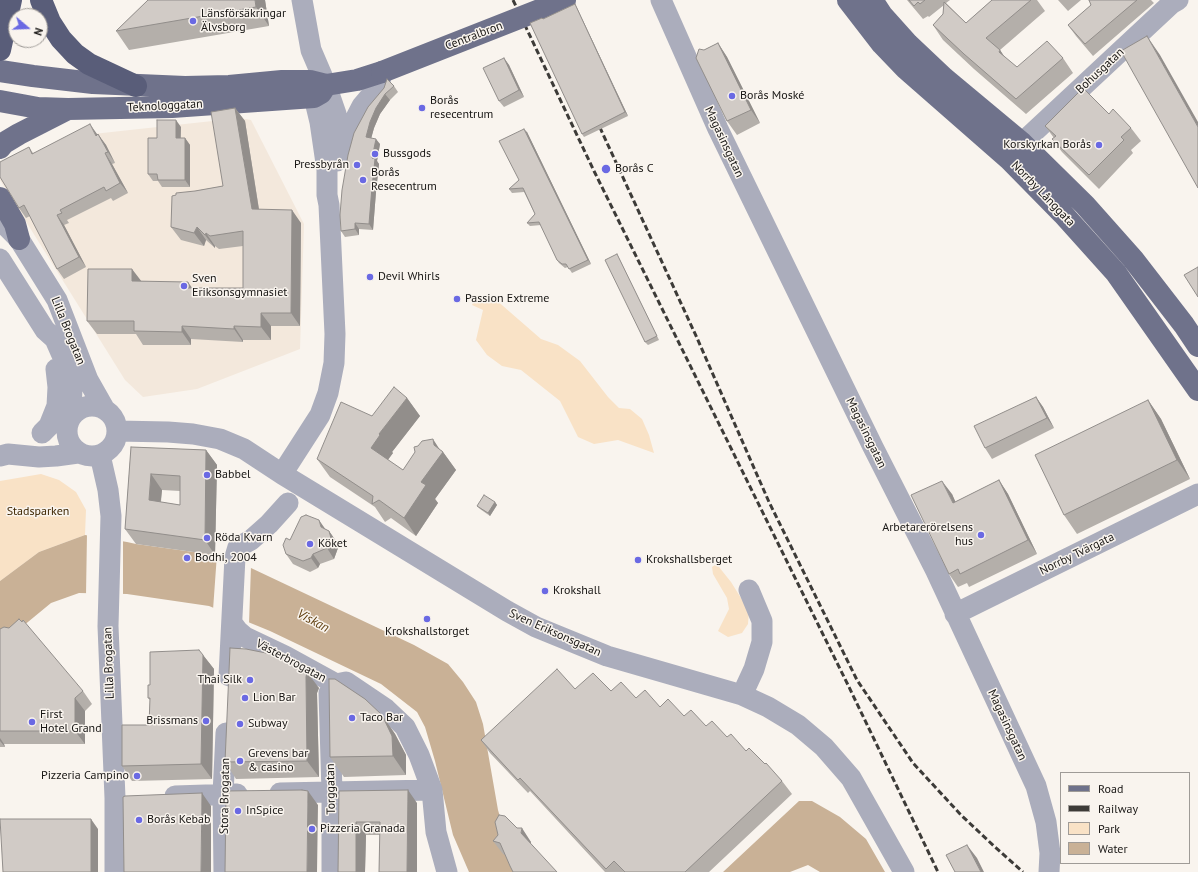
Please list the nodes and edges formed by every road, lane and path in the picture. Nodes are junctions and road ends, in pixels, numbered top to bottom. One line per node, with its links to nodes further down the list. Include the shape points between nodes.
1 (11, 0): 9 (highway)
2 (41, 0): 12 (highway, via 50,22 75,54 89,64)
3 (302, 0): 13 (street)
4 (566, 0): 11 (main road, Centralbron, bridge)
5 (661, 0): 38 (street, Magasinsgatan, via 718,129)
6 (848, 0): 26 (main road, Norrby Långgata, via 882,44 905,68 1010,160 1064,214 1116,273)
7 (872, 0): 16 (main road, Norrby Långgata, via 913,49)
8 (1173, 1): 16 (street, Bohusgatan)
9 (0, 50)
10 (0, 71): 12 (main road, Teknologgatan, via 71,81)
11 (382, 72): 13 (main road, Teknologgatan); 18 (street, via 380,86 362,106 347,135)
12 (136, 86): 13 (main road, Teknologgatan, via 229,86 310,81)
13 (320, 91): 15 (main road, Teknologgatan, via 172,107); 18 (street, via 336,114); 20 (street, via 320,122)
14 (0, 101): 15 (main road, Teknologgatan, via 38,108)
15 (68, 109): 17 (main road, via 19,134)
16 (1022, 143): 25 (main road, Norrby Långgata, via 1085,205 1133,259)
17 (0, 148)
18 (337, 172): 20 (street, via 334,194)
19 (0, 198): 22 (main road, via 15,224)
20 (329, 205): 34 (street, via 335,326 334,363 320,415)
21 (0, 217): 22 (street, Lilla Brogatan)
22 (19, 239): 27 (street, Lilla Brogatan, via 57,300 88,380)
23 (0, 259): 24 (street, Lilla Brogatan)
24 (45, 330): 28 (street, Lilla Brogatan, via 55,339 69,371 72,386); 30 (street, via 46,342 57,372 58,387 54,415)
25 (1198, 346)
26 (1198, 390)
27 (105, 410): 28 (street, via 89,406 77,411); 29 (street, via 114,421)
28 (71, 418): 30 (street); 31 (street, via 67,426 67,436 71,446)
29 (117, 431): 33 (street, via 112,446); 34 (street, Sven Eriksonsgatan, via 168,432 220,439 244,448)
30 (42, 433): 32 (street)
31 (78, 453): 32 (street, via 39,457); 33 (street)
32 (4, 455)
33 (100, 455): 48 (street, Lilla Brogatan, via 111,516 108,626 122,798)
34 (282, 474): 42 (street, Sven Eriksonsgatan, via 507,612 536,626 607,656)
35 (1198, 494): 38 (street, Norrby Tvärgata)
36 (288, 502): 39 (street, via 269,524 251,540 238,547 235,557)
37 (749, 590): 42 (street, via 762,621 762,642 754,669)
38 (956, 614): 53 (street, Magasinsgatan, via 1036,786 1046,822 1050,853)
39 (232, 623): 40 (street, Västerbrogatan, via 245,637); 41 (street)
40 (336, 684): 44 (street, Västerbrogatan, via 346,682 386,709 405,727); 45 (street, Torggatan, via 329,693)
41 (228, 694)
42 (742, 695): 52 (street, Sven Eriksonsgatan, via 798,725 824,747 851,778)
43 (227, 717): 46 (street, Stora Brogatan)
44 (432, 790): 45 (street); 51 (street, Västerbrogatan, via 436,832)
45 (332, 792): 46 (street); 50 (street, Torggatan)
46 (223, 794): 47 (street); 49 (street, Stora Brogatan)
47 (153, 797)
48 (115, 872)
49 (224, 872)
50 (332, 872)
51 (447, 872)
52 (904, 872)
53 (1049, 872)

